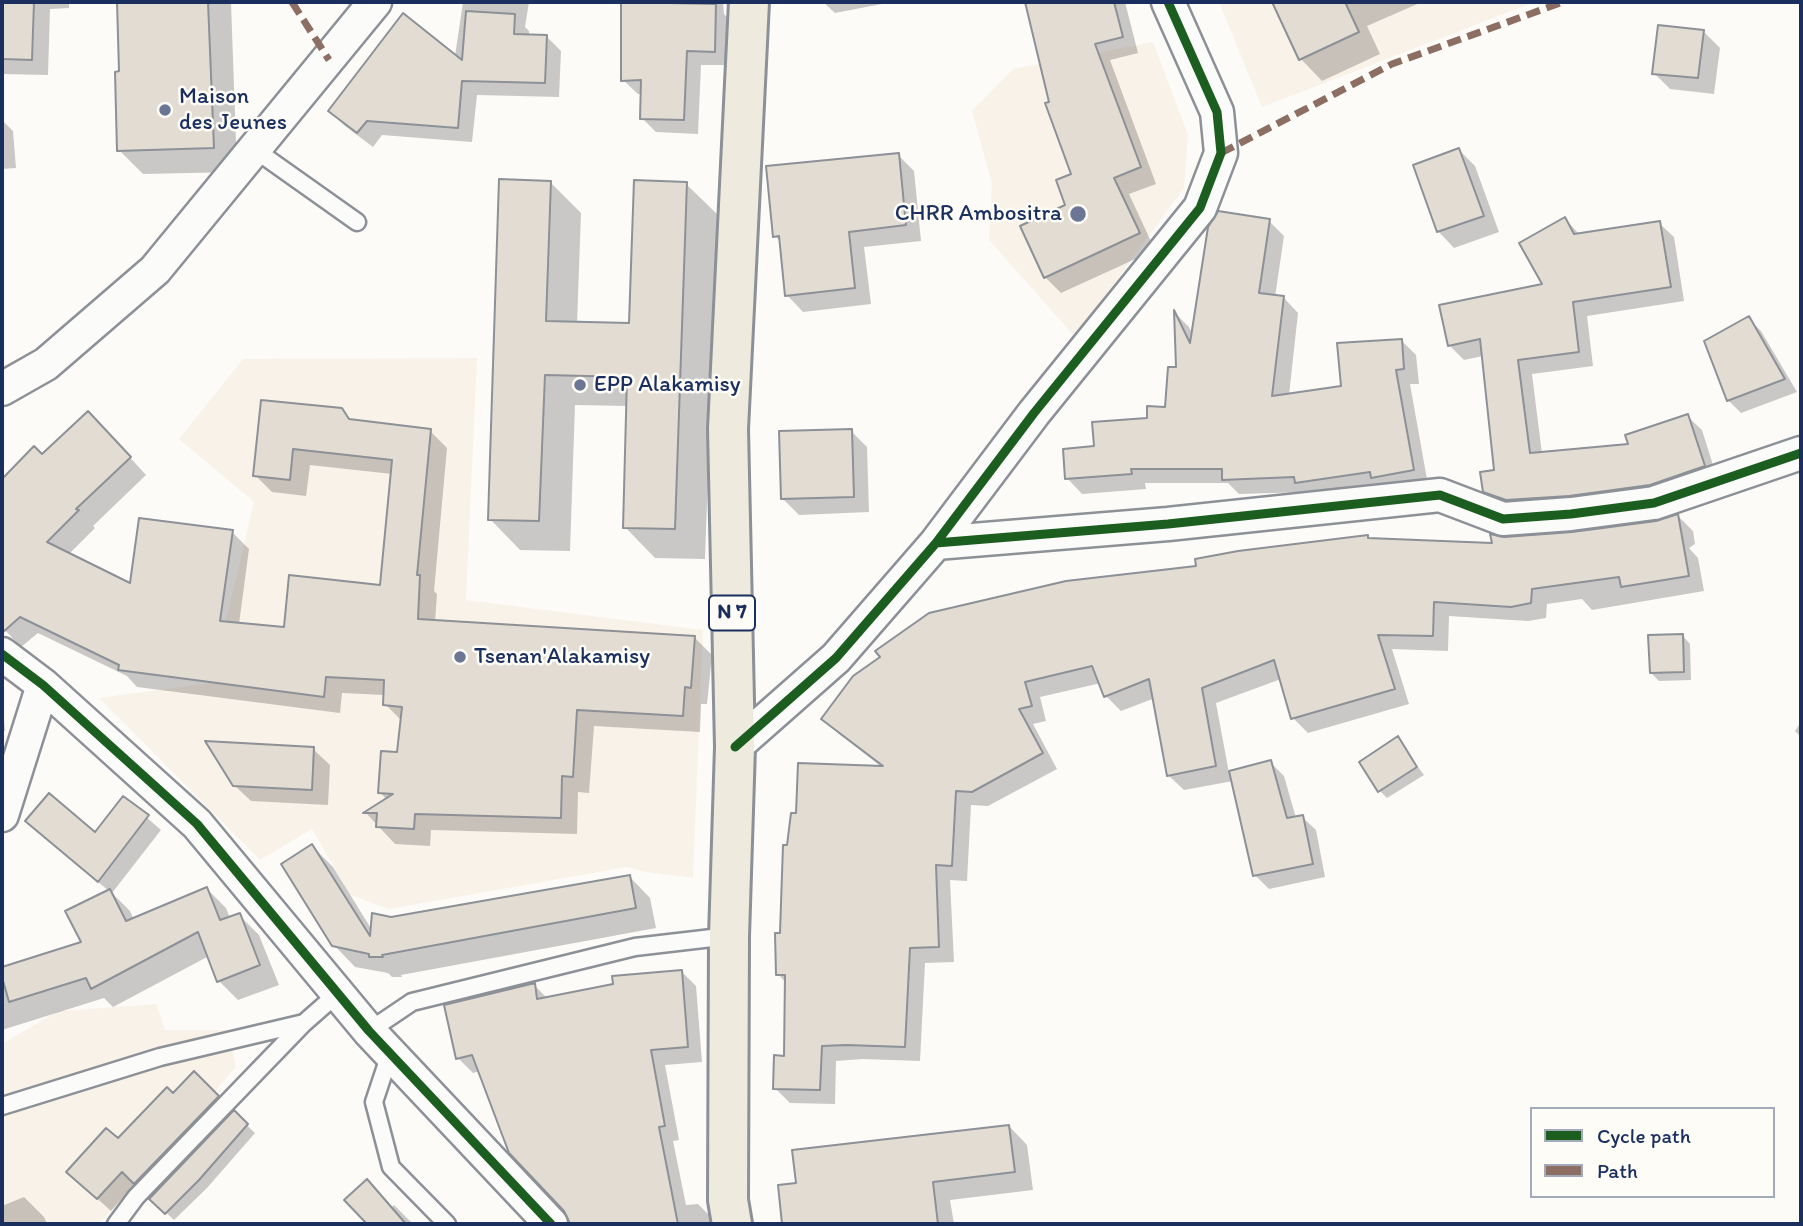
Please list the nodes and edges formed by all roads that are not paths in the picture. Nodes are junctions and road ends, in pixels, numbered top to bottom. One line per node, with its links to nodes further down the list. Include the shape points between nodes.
1 (376, 2): 4 (street)
2 (749, 2): 11 (main road, N 7, via 728,429)
3 (1168, 2): 8 (street, via 1217,112 1221,153 1200,208)
4 (254, 149): 5 (lane); 6 (street, via 155,270 46,364)
5 (357, 222)
6 (2, 388)
7 (1801, 453): 8 (street, via 1654,503 1571,514 1503,519 1440,495)
8 (936, 543): 11 (street, via 836,658)
9 (2, 654): 10 (street)
10 (43, 685): 12 (street); 14 (street, via 197,824)
11 (735, 747): 13 (main road, N 7)
12 (2, 815)
13 (729, 936): 16 (lane, via 635,947 412,1002); 21 (main road, N 7, via 728,1200)
14 (337, 994): 15 (lane); 16 (street)
15 (304, 1023): 17 (lane, via 160,1057); 18 (lane, via 136,1197)
16 (379, 1042): 19 (lane, via 374,1102 391,1167); 20 (street)
17 (2, 1106)
18 (116, 1224)
19 (447, 1224)
20 (551, 1224)
21 (732, 1224)

